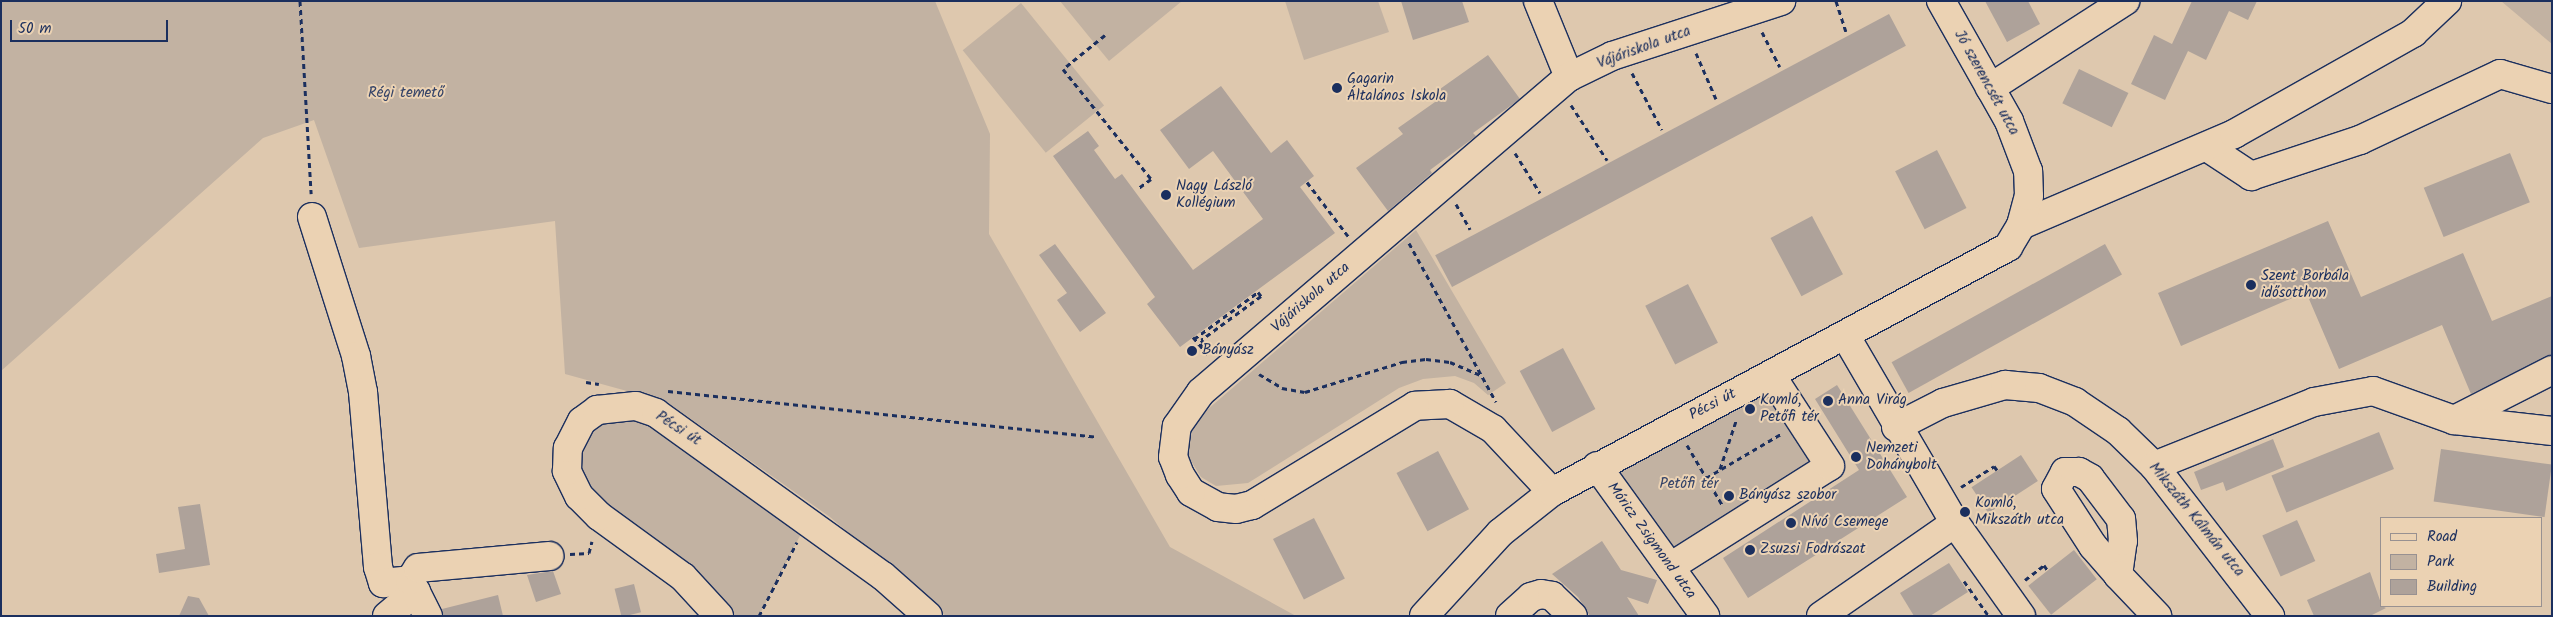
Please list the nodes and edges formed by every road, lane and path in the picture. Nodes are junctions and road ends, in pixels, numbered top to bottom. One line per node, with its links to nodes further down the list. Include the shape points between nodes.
1 (300, 1): 25 (path)
2 (1538, 1): 14 (street)
3 (1782, 1): 8 (street, Vájáriskola utca)
4 (1836, 1): 9 (path)
5 (1941, 1): 15 (street, Jó szerencsét utca)
6 (2126, 1): 15 (street)
7 (2442, 4): 20 (street, via 2413,33)
8 (1753, 10): 10 (street, Vájáriskola utca); 13 (path)
9 (1846, 31)
10 (1687, 32): 12 (street, Vájáriskola utca); 17 (path)
11 (1105, 35): 23 (path, via 1063,69 1151,178)
12 (1622, 53): 14 (street, Vájáriskola utca); 18 (path)
13 (1780, 67)
14 (1565, 81): 19 (street, Vájáriskola utca); 21 (path)
15 (1990, 88): 27 (street, Jó szerencsét utca, via 2009,121 2028,171 2029,196)
16 (2552, 89): 20 (street, via 2500,74 2360,140 2252,176)
17 (1716, 99)
18 (1662, 130)
19 (1503, 133): 24 (path); 26 (street, Vájáriskola utca)
20 (2207, 146): 27 (street)
21 (1606, 160)
22 (1307, 182): 28 (path)
23 (1137, 189)
24 (1540, 193)
25 (312, 218): 62 (street, via 356,356 363,392 378,567 383,583)
26 (1399, 223): 28 (street, Vájáriskola utca); 33 (path)
27 (2020, 225): 29 (street, Pécsi út, via 2008,247 1990,260)
28 (1362, 254): 31 (street, Vájáriskola utca)
29 (1845, 335): 34 (street, Pécsi út); 42 (street)
30 (1194, 338): 30 (path, via 1258,292 1261,296 1201,340 1204,343 1200,345)
31 (1242, 358): 33 (path, via 1265,380 1305,392 1402,362 1426,359 1450,362); 43 (street, Vájáriskola utca, via 1201,392 1177,426 1173,457 1180,475 1191,492 1218,508 1236,509 1252,505 1415,406 1450,404)
32 (2552, 370): 39 (street)
33 (1481, 375): 43 (path, via 1497,404)
34 (1771, 375): 40 (street); 41 (street, Pécsi út)
35 (586, 382): 36 (path)
36 (606, 384)
37 (665, 391): 45 (path)
38 (1736, 420): 48 (path)
39 (2454, 420): 44 (street); 47 (street, via 2373,391 2314,402)
40 (1801, 422): 48 (path); 56 (street, via 1830,466)
41 (1675, 425): 46 (street, Pécsi út); 50 (path)
42 (1896, 427): 47 (street, Mikszáth Kálmán utca, via 1943,403 1980,391 2005,385 2039,388 2094,413); 55 (street)
43 (1493, 429): 52 (street, Vájáriskola utca)
44 (2552, 431)
45 (1097, 437)
46 (1597, 466): 52 (street, Pécsi út); 58 (street, Móricz Zsigmond utca)
47 (2154, 466): 75 (street, Mikszáth Kálmán utca)
48 (1719, 470): 50 (path)
49 (1996, 470): 51 (path, via 1994,466)
50 (1706, 478): 56 (path)
51 (1957, 490)
52 (1552, 492): 68 (street, Pécsi út, via 1500,533 1454,579)
53 (599, 516): 54 (street, Pécsi út, via 579,496 567,471 568,448 582,421 598,410 636,406 656,413); 57 (path, via 589,553); 65 (street, Pécsi út, via 683,576)
54 (807, 522): 66 (path); 67 (street, Pécsi út, via 883,576)
55 (1955, 523): 72 (street); 73 (street)
56 (1735, 526): 58 (street)
57 (549, 556): 62 (street, via 418,568)
58 (1670, 567): 71 (street, Móricz Zsigmond utca)
59 (2048, 571): 61 (path, via 2044,566)
60 (2118, 575): 74 (street)
61 (2020, 584)
62 (413, 586): 63 (street); 64 (street)
63 (387, 616)
64 (428, 616)
65 (719, 616)
66 (760, 616)
67 (928, 616)
68 (1424, 616)
69 (1510, 616): 70 (street, via 1531,597 1541,594 1552,596)
70 (1573, 616)
71 (1704, 616)
72 (1821, 616)
73 (2020, 616)
74 (2157, 616)
75 (2270, 616)

